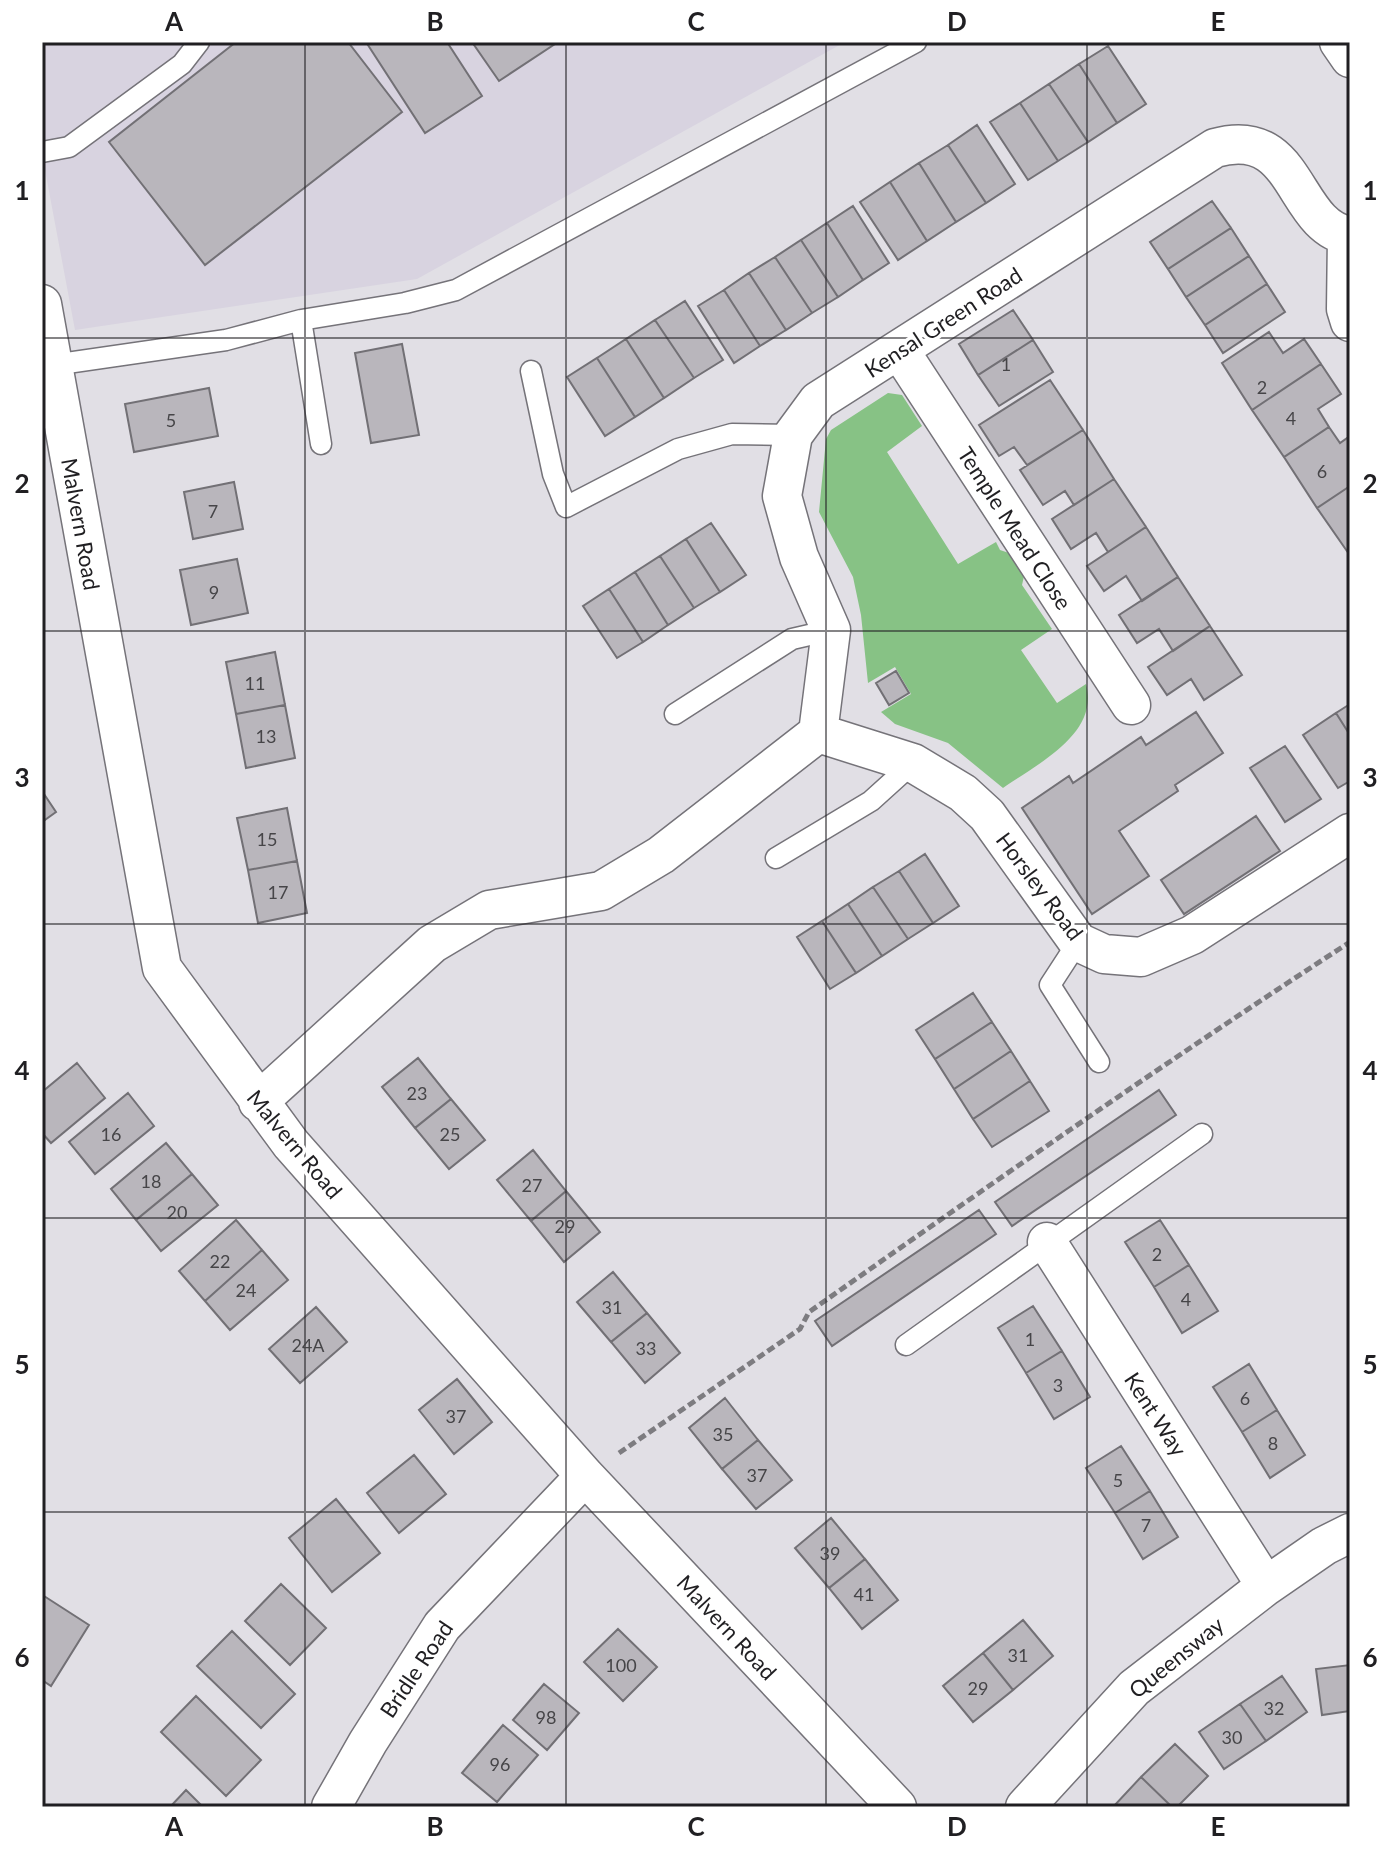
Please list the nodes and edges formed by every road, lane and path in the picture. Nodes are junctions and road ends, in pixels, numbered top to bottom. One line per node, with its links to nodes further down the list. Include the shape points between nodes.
1 (199, 42): 5 (lane, via 182,64 69,147)
2 (916, 42): 8 (lane, via 456,290)
3 (1339, 42): 4 (street)
4 (1350, 58)
5 (42, 152)
6 (1348, 236): 9 (street); 10 (street, Kensal Green Road, via 1326,226 1270,153 1231,143 1215,148)
7 (42, 304): 11 (street, Malvern Road)
8 (301, 320): 11 (lane, via 226,340); 14 (lane)
9 (1350, 322)
10 (900, 351): 13 (street, Kensal Green Road, via 818,401); 16 (street, Temple Mead Close)
11 (53, 365): 25 (street, Malvern Road, via 162,968)
12 (531, 371): 13 (lane, via 553,474 566,507 678,449 732,434)
13 (793, 435): 15 (street, Kensal Green Road, via 782,496 799,557)
14 (321, 444)
15 (831, 630): 17 (lane, via 792,639); 18 (street)
16 (1131, 705)
17 (675, 714)
18 (818, 733): 19 (street, Horsley Road); 25 (street, via 661,855 601,891 489,910 432,944)
19 (913, 763): 21 (lane, via 871,801); 22 (street, Horsley Road, via 963,793 987,815)
20 (1350, 833): 22 (street, Horsley Road, via 1166,948 1141,957 1104,954)
21 (776, 858)
22 (1078, 942): 24 (lane, via 1050,985)
23 (1350, 942): 29 (path, via 952,1211 809,1312 800,1329)
24 (1099, 1062)
25 (258, 1102): 29 (street, Malvern Road)
26 (1202, 1134): 27 (lane)
27 (1047, 1242): 28 (lane); 31 (street, Kent Way)
28 (906, 1345)
29 (585, 1476): 32 (street, Bridle Road, via 442,1626); 33 (street, Malvern Road)
30 (1350, 1533): 31 (street, Queensway)
31 (1266, 1586): 34 (street, Queensway, via 1134,1688)
32 (331, 1807)
33 (897, 1807)
34 (1025, 1807)

